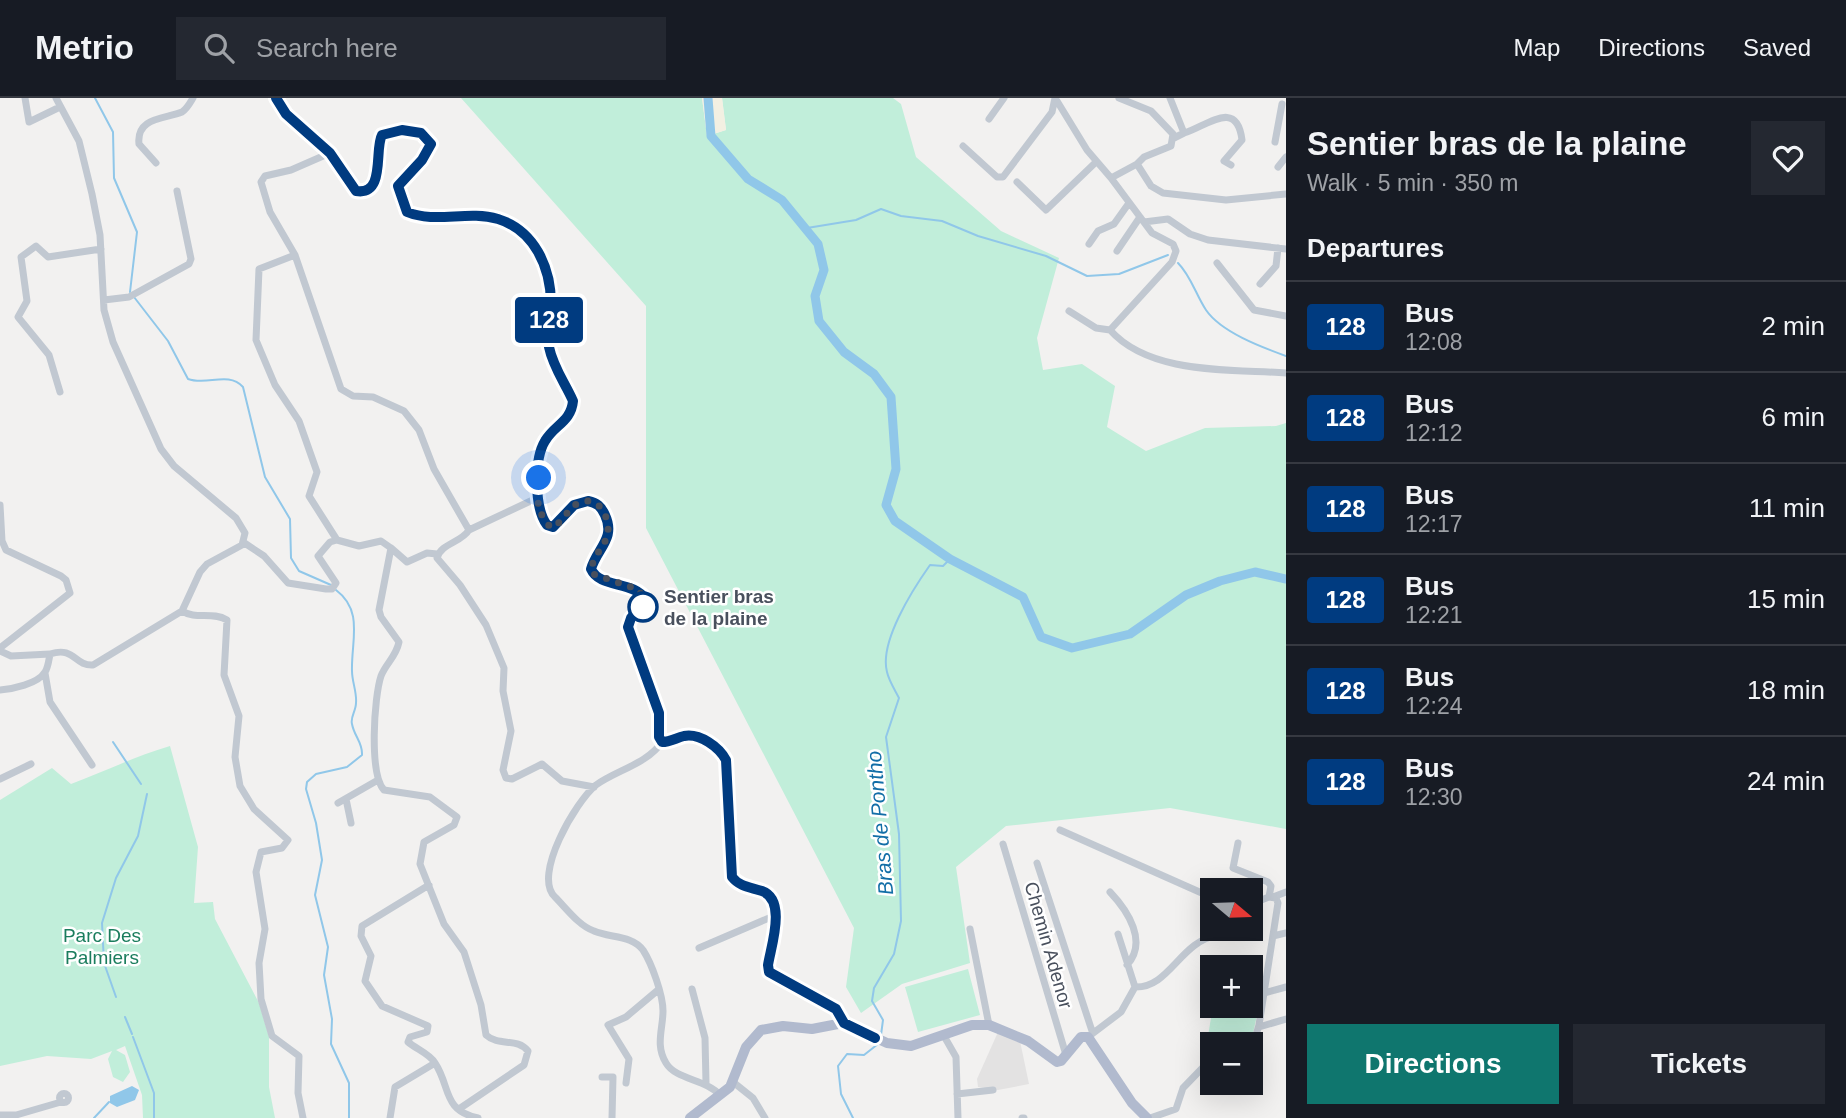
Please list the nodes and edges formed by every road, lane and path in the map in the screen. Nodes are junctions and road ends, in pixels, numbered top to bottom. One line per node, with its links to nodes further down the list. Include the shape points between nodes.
1 (25, 98): 11 (street, via 29,122)
2 (56, 98): 11 (street)
3 (193, 98): 20 (street, via 183,111 154,119 139,135 139,144)
4 (276, 98): 17 (main road, via 286,114)
5 (1004, 98): 12 (street)
6 (1119, 98): 14 (street, via 1151,111)
7 (1170, 98): 13 (street)
8 (1275, 98): 10 (street)
9 (1056, 99): 16 (street, via 1052,112 1003,177 997,177); 19 (street)
10 (1284, 106): 15 (street)
11 (60, 107): 32 (street, via 79,141)
12 (989, 119)
13 (1184, 133): 14 (street); 22 (street, via 1217,113 1235,119 1242,140 1224,161)
14 (1174, 138): 21 (street, via 1171,146)
15 (1275, 142)
16 (963, 146)
17 (330, 153): 34 (street, via 265,176 261,182 270,212); 43 (main road, via 354,189 363,192 377,174 382,135 402,130 421,133 431,144 428,153 398,186 407,212 431,218 477,215 498,219 534,242 551,302 548,345 573,401 568,419 544,443)
18 (1286, 157): 23 (street)
19 (1096, 162): 24 (street); 25 (street, via 1046,209)
20 (156, 163)
21 (1137, 164): 24 (street); 27 (street, via 1146,180 1163,194 1226,200)
22 (1231, 165)
23 (1279, 167)
24 (1111, 177): 28 (street)
25 (1017, 182)
26 (177, 191): 37 (street, via 191,262 132,295)
27 (1286, 194)
28 (1129, 203): 29 (street); 30 (street, via 1114,224 1098,231)
29 (1142, 220): 31 (street, via 1168,219 1195,236); 33 (street); 40 (street, via 1155,236 1173,244 1175,256)
30 (1089, 244)
31 (1282, 248): 36 (street, via 1276,266)
32 (101, 249): 37 (street); 42 (street, via 48,257 36,246 21,257 27,301 18,317 49,355)
33 (1117, 251)
34 (295, 255): 45 (street, via 341,389 404,411 419,430 433,469); 46 (street, via 260,269 256,340 275,385 299,421 317,472 309,496)
35 (1217, 263): 39 (street, via 1256,313)
36 (1260, 284)
37 (104, 300): 47 (street, via 108,329 161,449 174,466 236,518 245,533)
38 (1069, 311): 40 (street, via 1096,328)
39 (1286, 316)
40 (1110, 330): 41 (street, via 1125,344 1162,363)
41 (1286, 373)
42 (60, 392)
43 (537, 498): 45 (street); 55 (main road, via 538,509 550,527 574,505 588,501 602,508 608,521 608,540 591,569 601,579 637,589 646,600 628,627 659,713)
44 (0, 505): 51 (street, via 6,550 55,572 66,580 70,593)
45 (469, 530): 49 (street)
46 (337, 540): 47 (street, via 318,556 335,583 331,589 288,583 264,556); 48 (street, via 359,546 381,541)
47 (243, 542): 50 (street, via 207,564)
48 (391, 548): 49 (street, via 407,562 427,553); 59 (street, via 379,610 399,642 380,682 374,726)
49 (438, 554): 60 (street, via 486,625 504,668 504,698 512,731 503,770 506,778 542,764 562,781)
50 (182, 611): 52 (street, via 93,665 63,651); 105 (street, via 227,620 224,675 239,716 235,757 240,786 254,810 288,840 282,848 261,852 256,864 265,929 259,962 261,999 272,1037 299,1056)
51 (0, 650): 52 (street, via 12,656)
52 (50, 654): 53 (street)
53 (45, 673): 54 (street); 57 (street, via 50,702)
54 (0, 690)
55 (662, 742): 60 (street, via 654,753); 72 (main road, via 690,736 721,751 727,774 732,877 743,886 766,892)
56 (31, 764): 58 (street)
57 (92, 765)
58 (0, 779)
59 (378, 780): 61 (street, via 342,801); 66 (street, via 384,790 430,797 457,817 457,822 429,838 421,849 420,864)
60 (594, 788): 83 (street, via 570,821 549,863 547,883 553,896 586,928 625,938 642,948)
61 (351, 823)
62 (1060, 830): 68 (street)
63 (1238, 843): 70 (street, via 1233,868 1268,882)
64 (1003, 844): 92 (street, Chemin Adenor)
65 (1037, 863): 90 (street)
66 (429, 885): 93 (street, via 364,923 361,932 371,956 366,986 387,1010 428,1026 427,1032 408,1040); 103 (street, via 444,924 464,952 486,1035 495,1041 519,1043 528,1051 524,1065)
67 (1110, 892): 79 (street, via 1138,942 1137,953)
68 (1200, 892)
69 (1286, 892): 70 (street)
70 (1271, 897): 71 (street); 76 (street, via 1278,903)
71 (1264, 899)
72 (776, 915): 78 (street); 86 (main road, via 769,972 836,1009)
73 (970, 929): 87 (street)
74 (1286, 933): 76 (street)
75 (1118, 934): 79 (street)
76 (1273, 936): 84 (street)
77 (1200, 940): 80 (street, via 1154,984)
78 (698, 947)
79 (1127, 965): 80 (street)
80 (1135, 987): 90 (street, via 1121,1012)
81 (1286, 987): 84 (street)
82 (692, 989): 98 (street, via 705,1038)
83 (658, 990): 97 (street, via 626,1017 608,1025 629,1059); 98 (street, via 663,1008 660,1041 666,1063 678,1073)
84 (1264, 993): 88 (street)
85 (1286, 1019): 88 (street)
86 (844, 1023): 91 (main road, via 887,1043 911,1046); 96 (main road, via 761,1030 746,1047)
87 (989, 1025): 91 (main road, via 972,1025); 92 (main road, via 1028,1041 1054,1061)
88 (1259, 1027): 89 (street)
89 (1257, 1032)
90 (1090, 1034): 92 (main road, via 1078,1039); 112 (main road, via 1132,1103)
91 (944, 1037): 100 (street, via 956,1057)
92 (1066, 1055)
93 (435, 1063): 103 (street, via 448,1097); 106 (street, via 395,1087)
94 (1200, 1070): 112 (street, via 1183,1088 1174,1111)
95 (602, 1077): 108 (street, via 614,1079)
96 (733, 1082): 101 (main road); 110 (street, via 754,1100)
97 (626, 1083)
98 (706, 1083): 101 (street)
99 (993, 1090): 100 (street)
100 (957, 1094): 111 (street)
101 (720, 1095): 109 (main road)
102 (61, 1102): 104 (street)
103 (459, 1109): 107 (street)
104 (0, 1115)
105 (303, 1118)
106 (390, 1118)
107 (478, 1118)
108 (612, 1118)
109 (690, 1118)
110 (765, 1118)
111 (958, 1118)
112 (1149, 1118)

